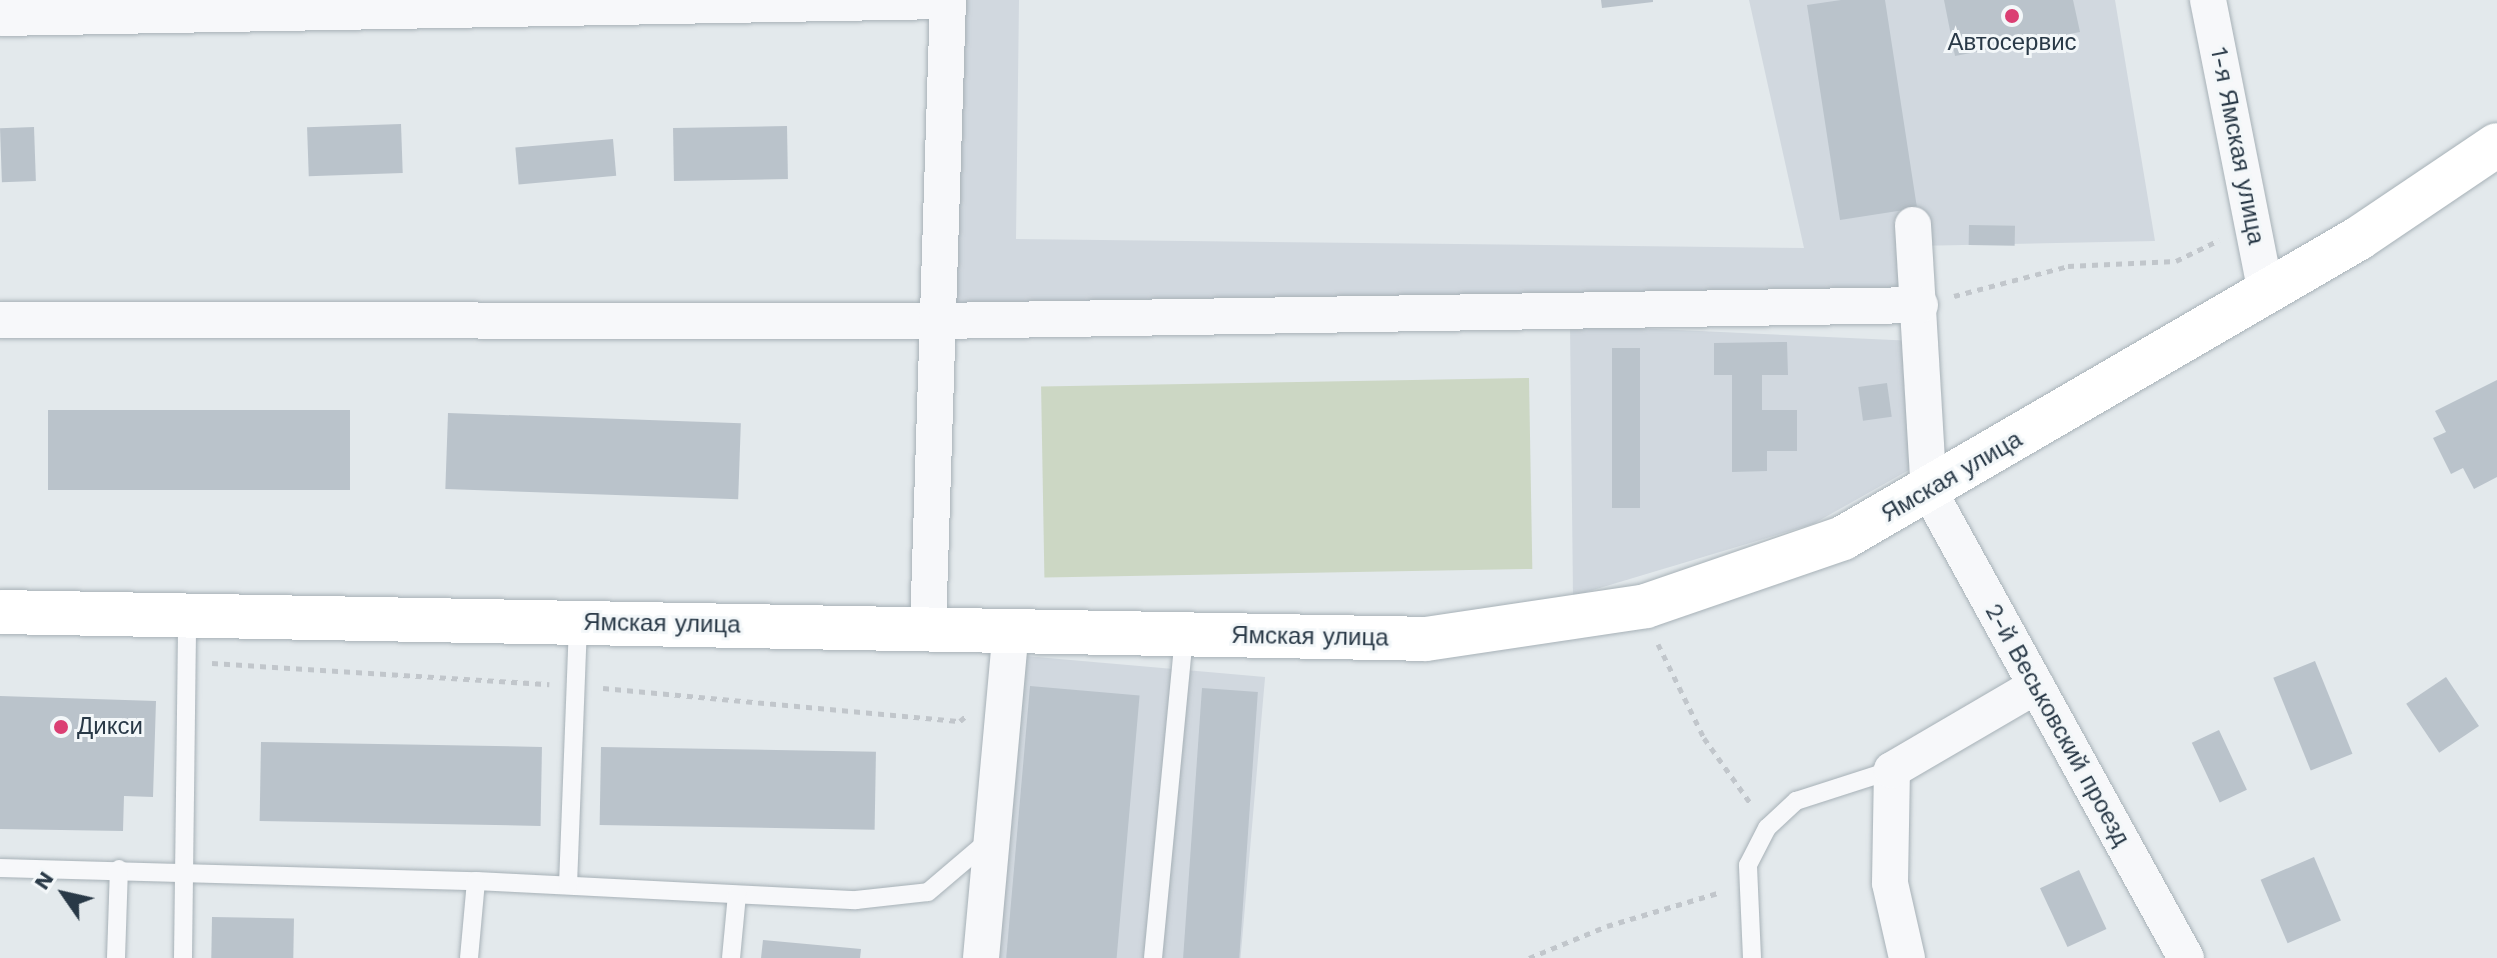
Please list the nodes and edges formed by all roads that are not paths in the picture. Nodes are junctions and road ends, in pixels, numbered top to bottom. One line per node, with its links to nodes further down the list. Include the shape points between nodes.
1 (2208, 0): 6 (street, 1-я Ямская улица)
2 (948, 1): 3 (street); 9 (street)
3 (0, 18)
4 (2497, 145): 6 (street, Ямская улица)
5 (1913, 225): 7 (street)
6 (2266, 293): 10 (street, Ямская улица)
7 (1920, 305): 9 (street); 10 (street)
8 (0, 320): 9 (street)
9 (937, 321): 14 (street)
10 (1929, 491): 16 (street, Ямская улица, via 1843,538 1646,606 1426,639); 17 (street, 2-й Веськовский проезд)
11 (0, 612): 12 (street, Ямская улица)
12 (187, 614): 13 (street, Ямская улица); 22 (lane)
13 (578, 623): 14 (street, Ямская улица); 24 (lane)
14 (928, 629): 15 (street, Ямская улица)
15 (1011, 631): 16 (street, Ямская улица); 19 (street)
16 (1184, 634): 31 (lane)
17 (2036, 686): 18 (street); 34 (street, 2-й Веськовский проезд)
18 (1892, 770): 32 (lane, via 1796,801 1767,828 1748,865); 33 (street, via 1890,883)
19 (994, 836): 25 (lane, via 928,892 856,900); 30 (street)
20 (0, 868): 21 (lane)
21 (119, 869): 22 (lane); 26 (lane)
22 (186, 872): 23 (lane); 27 (lane)
23 (476, 881): 24 (lane); 28 (lane)
24 (568, 885): 25 (lane)
25 (737, 895): 29 (lane)
26 (116, 958)
27 (183, 958)
28 (469, 958)
29 (731, 958)
30 (981, 958)
31 (1153, 958)
32 (1752, 958)
33 (1907, 958)
34 (2186, 958)

